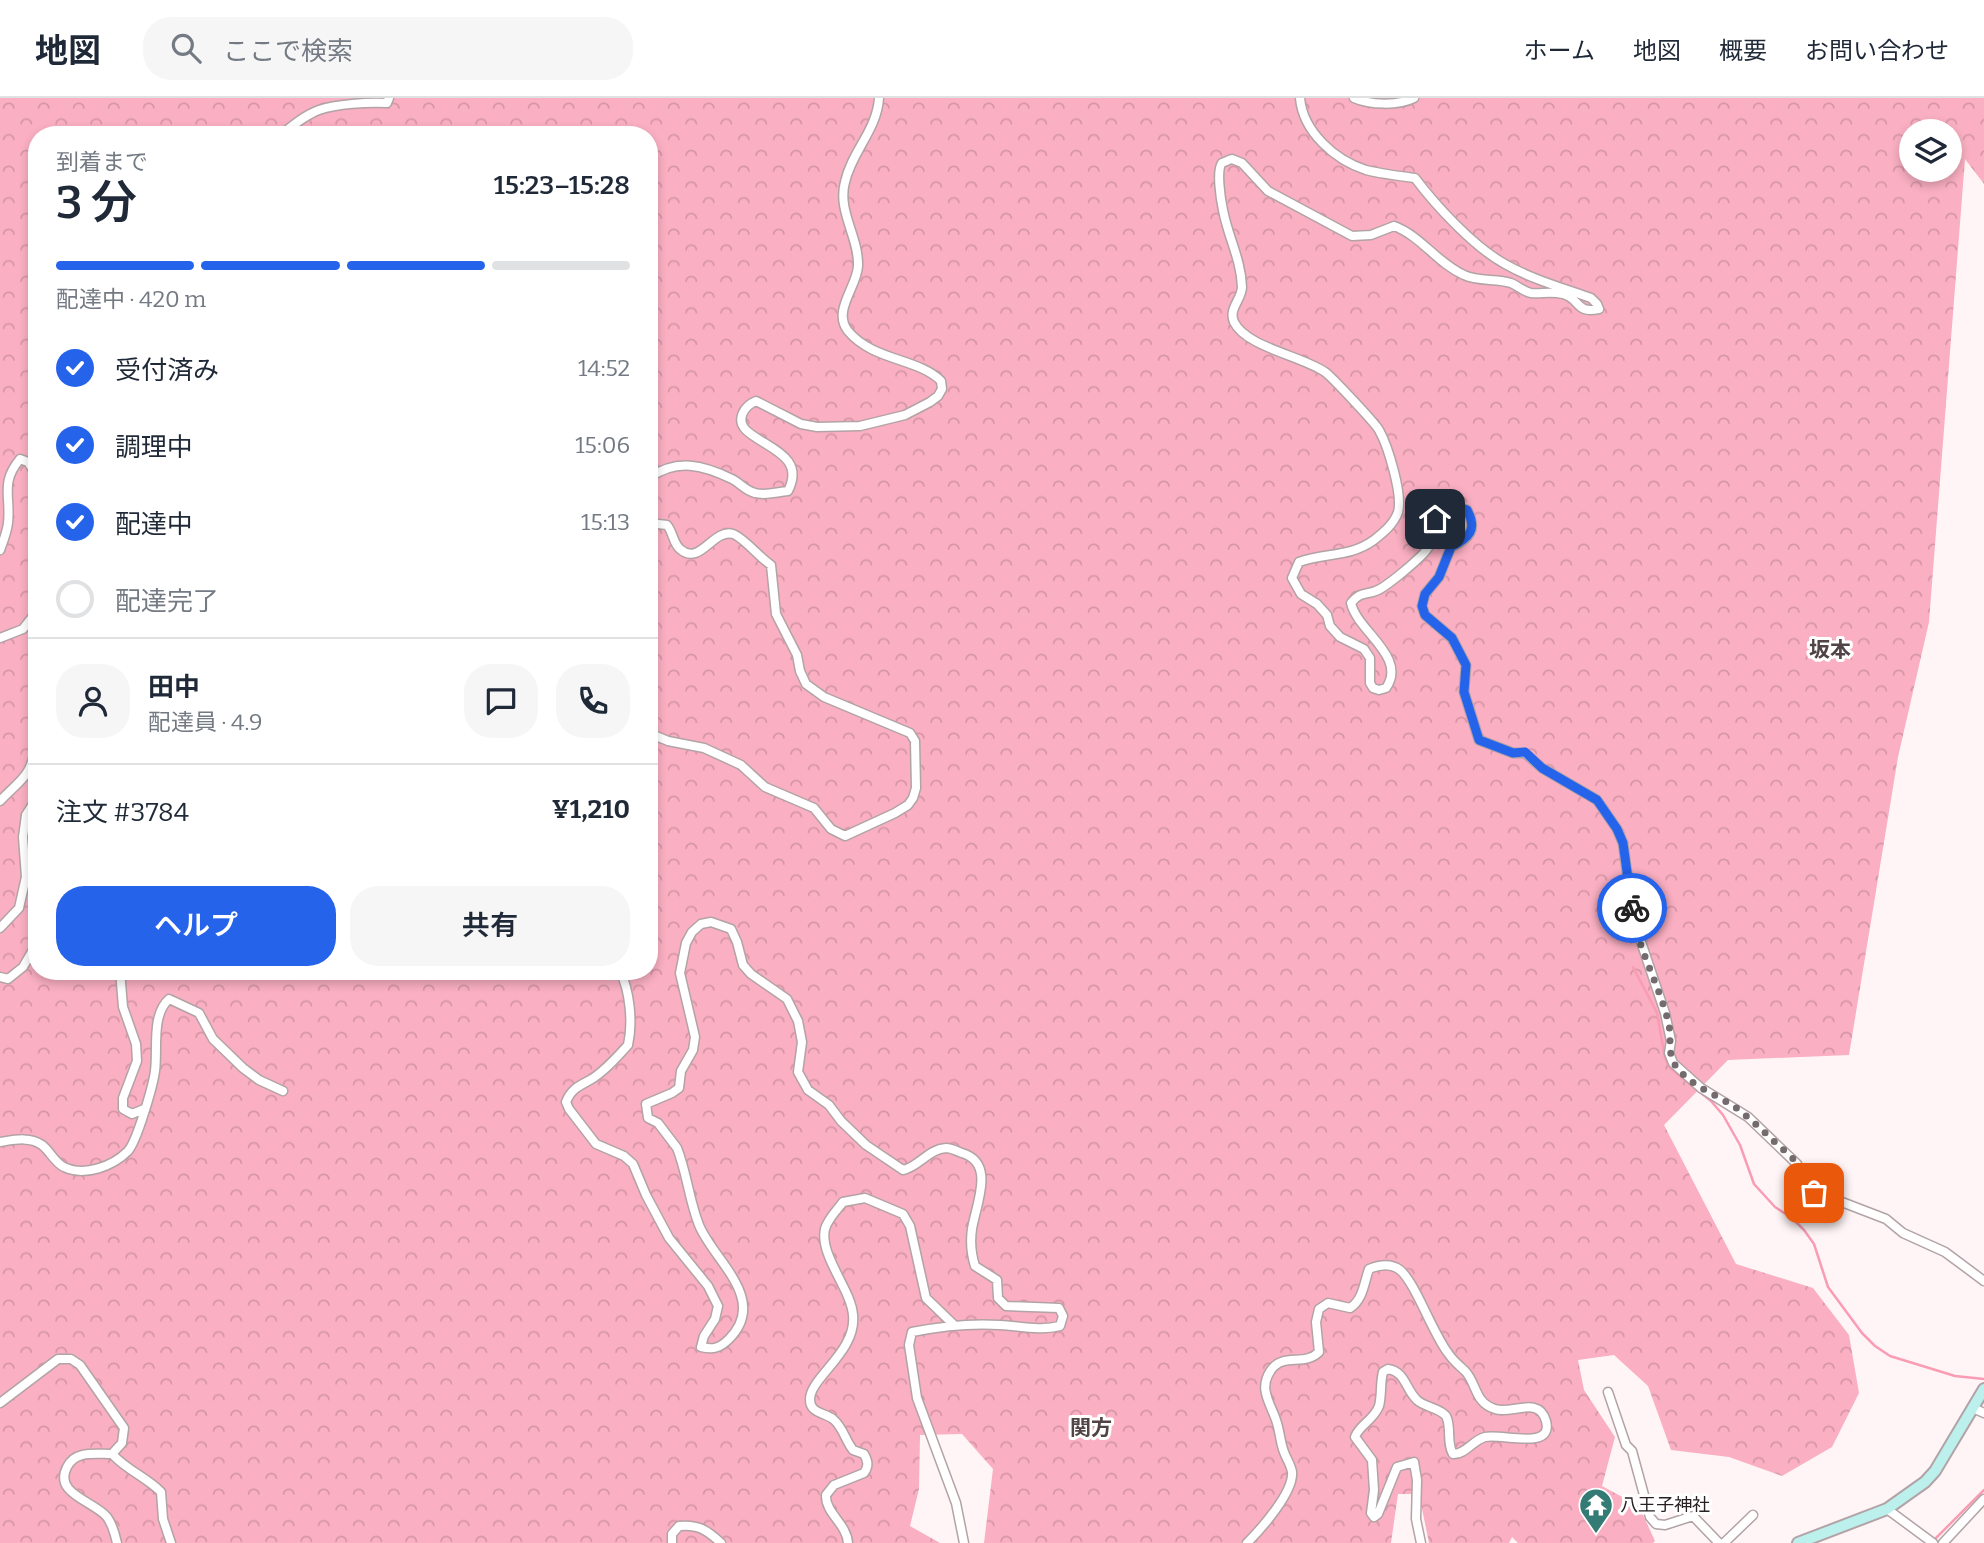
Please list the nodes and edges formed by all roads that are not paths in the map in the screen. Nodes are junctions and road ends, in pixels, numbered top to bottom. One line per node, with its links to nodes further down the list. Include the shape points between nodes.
1 (389, 98): 6 (street, via 387,103 319,110)
2 (879, 98): 8 (street, via 875,121 845,182 845,211 858,268 842,319 858,341 934,374 942,381 938,396 905,415 860,426 817,427 789,419 756,401 747,405 742,411 745,430 788,461 792,471 788,491 751,492 733,479 693,464 679,464)
3 (1300, 98): 25 (street, via 1316,138 1326,146 1365,169 1415,178 1431,199 1504,264 1591,298 1599,309 1580,309 1571,296 1530,293 1510,283 1466,276 1409,232 1394,226 1352,236 1268,191 1242,163 1231,159 1222,163 1223,211 1241,270 1242,292 1232,312 1234,323 1260,345 1326,373 1379,429 1395,480 1399,509 1393,522 1358,550 1299,562 1292,578 1301,594 1317,604 1340,637 1364,649 1370,658 1370,683 1373,688 1386,688 1392,672 1385,652 1354,614 1351,603 1357,595 1379,590 1424,553 1434,538 1435,519 1441,510 1467,510 1471,530 1466,540 1451,547 1439,577 1425,594 1425,615 1452,638 1466,665 1464,692 1479,740 1513,753 1525,752 1542,768 1597,800 1617,829 1633,918 1665,1013 1673,1063 1701,1088 1748,1117 1797,1164 1808,1189 1886,1219 1903,1233 1945,1252)
4 (1354, 98): 5 (street, via 1366,103)
5 (1414, 98)
6 (291, 126)
7 (28, 464): 10 (street, via 20,460 7,480 8,527)
8 (658, 474)
9 (658, 524): 13 (street, via 667,525 680,549 689,553 697,553 719,534 728,533 737,535 771,565 776,614 806,684 824,697 910,733 915,741 916,788 908,805 845,836 831,829 814,808 765,787 741,765 704,748)
10 (0, 550)
11 (28, 623): 12 (street)
12 (0, 638)
13 (658, 737)
14 (28, 772): 15 (street)
15 (0, 801)
16 (28, 812): 17 (street, via 23,837 26,877 19,908)
17 (0, 928)
18 (28, 958): 19 (street, via 8,979)
19 (0, 977)
20 (120, 980): 23 (street, via 122,1007 136,1044 137,1061 123,1110 132,1114)
21 (624, 980): 26 (street, via 628,1045 569,1093 566,1102 596,1144 633,1164 669,1238 708,1286 718,1306 701,1347 712,1350 723,1345 734,1334 743,1305 739,1288 702,1232 677,1148 658,1123 648,1118 646,1104 678,1088 693,1050 695,1037 681,987 681,959 692,932 711,922 731,929 743,965 787,999 798,1021 802,1042 798,1072 808,1090 829,1105 866,1145 903,1170 925,1155 947,1148 970,1155 980,1166 982,1188 972,1229 975,1266 998,1280 998,1298 1006,1306 1059,1308 1063,1316 1060,1326 1048,1329)
22 (283, 1091): 23 (street, via 243,1068 213,1039 199,1013 169,999 158,1021 155,1073)
23 (144, 1109): 24 (street, via 134,1145 120,1159 100,1168 77,1171 62,1167 30,1140)
24 (0, 1142)
25 (1984, 1281)
26 (953, 1324): 40 (street, via 926,1298 903,1213 865,1198 843,1202 825,1227 824,1241 853,1316 841,1355 815,1384 810,1404 830,1417 853,1450 868,1461 864,1473 834,1485 826,1495 825,1503 845,1530); 41 (street, via 912,1332 909,1345 917,1398 956,1503)
27 (1984, 1389): 30 (main road)
28 (1608, 1392): 44 (street, via 1632,1451 1650,1517 1665,1525 1693,1516)
29 (0, 1402): 31 (street, via 58,1359 71,1359 124,1428 122,1443)
30 (1978, 1411): 33 (main road, via 1925,1482)
31 (111, 1454): 36 (street, via 85,1453 69,1462 63,1474 71,1492 109,1520); 37 (street, via 162,1492 163,1519)
32 (1984, 1499): 46 (street)
33 (1887, 1509): 35 (street); 45 (main road)
34 (1753, 1515): 44 (street)
35 (1930, 1540)
36 (117, 1543)
37 (171, 1543)
38 (672, 1543): 39 (street, via 679,1526 694,1524)
39 (721, 1543)
40 (848, 1543)
41 (964, 1543)
42 (1247, 1543): 43 (street, via 1273,1514 1290,1486 1292,1471 1265,1394 1268,1376 1283,1360 1315,1356 1320,1343 1319,1309 1328,1303 1356,1305 1370,1269 1385,1266 1406,1277 1442,1346 1466,1373 1480,1399 1506,1411 1535,1408 1546,1421 1546,1431 1534,1440 1483,1437 1453,1454 1447,1417 1419,1403 1402,1375 1388,1369 1383,1372 1379,1406 1355,1437 1372,1460 1371,1513 1374,1517 1378,1514 1397,1467 1414,1462)
43 (1421, 1543)
44 (1722, 1543)
45 (1798, 1543)
46 (1943, 1543)

